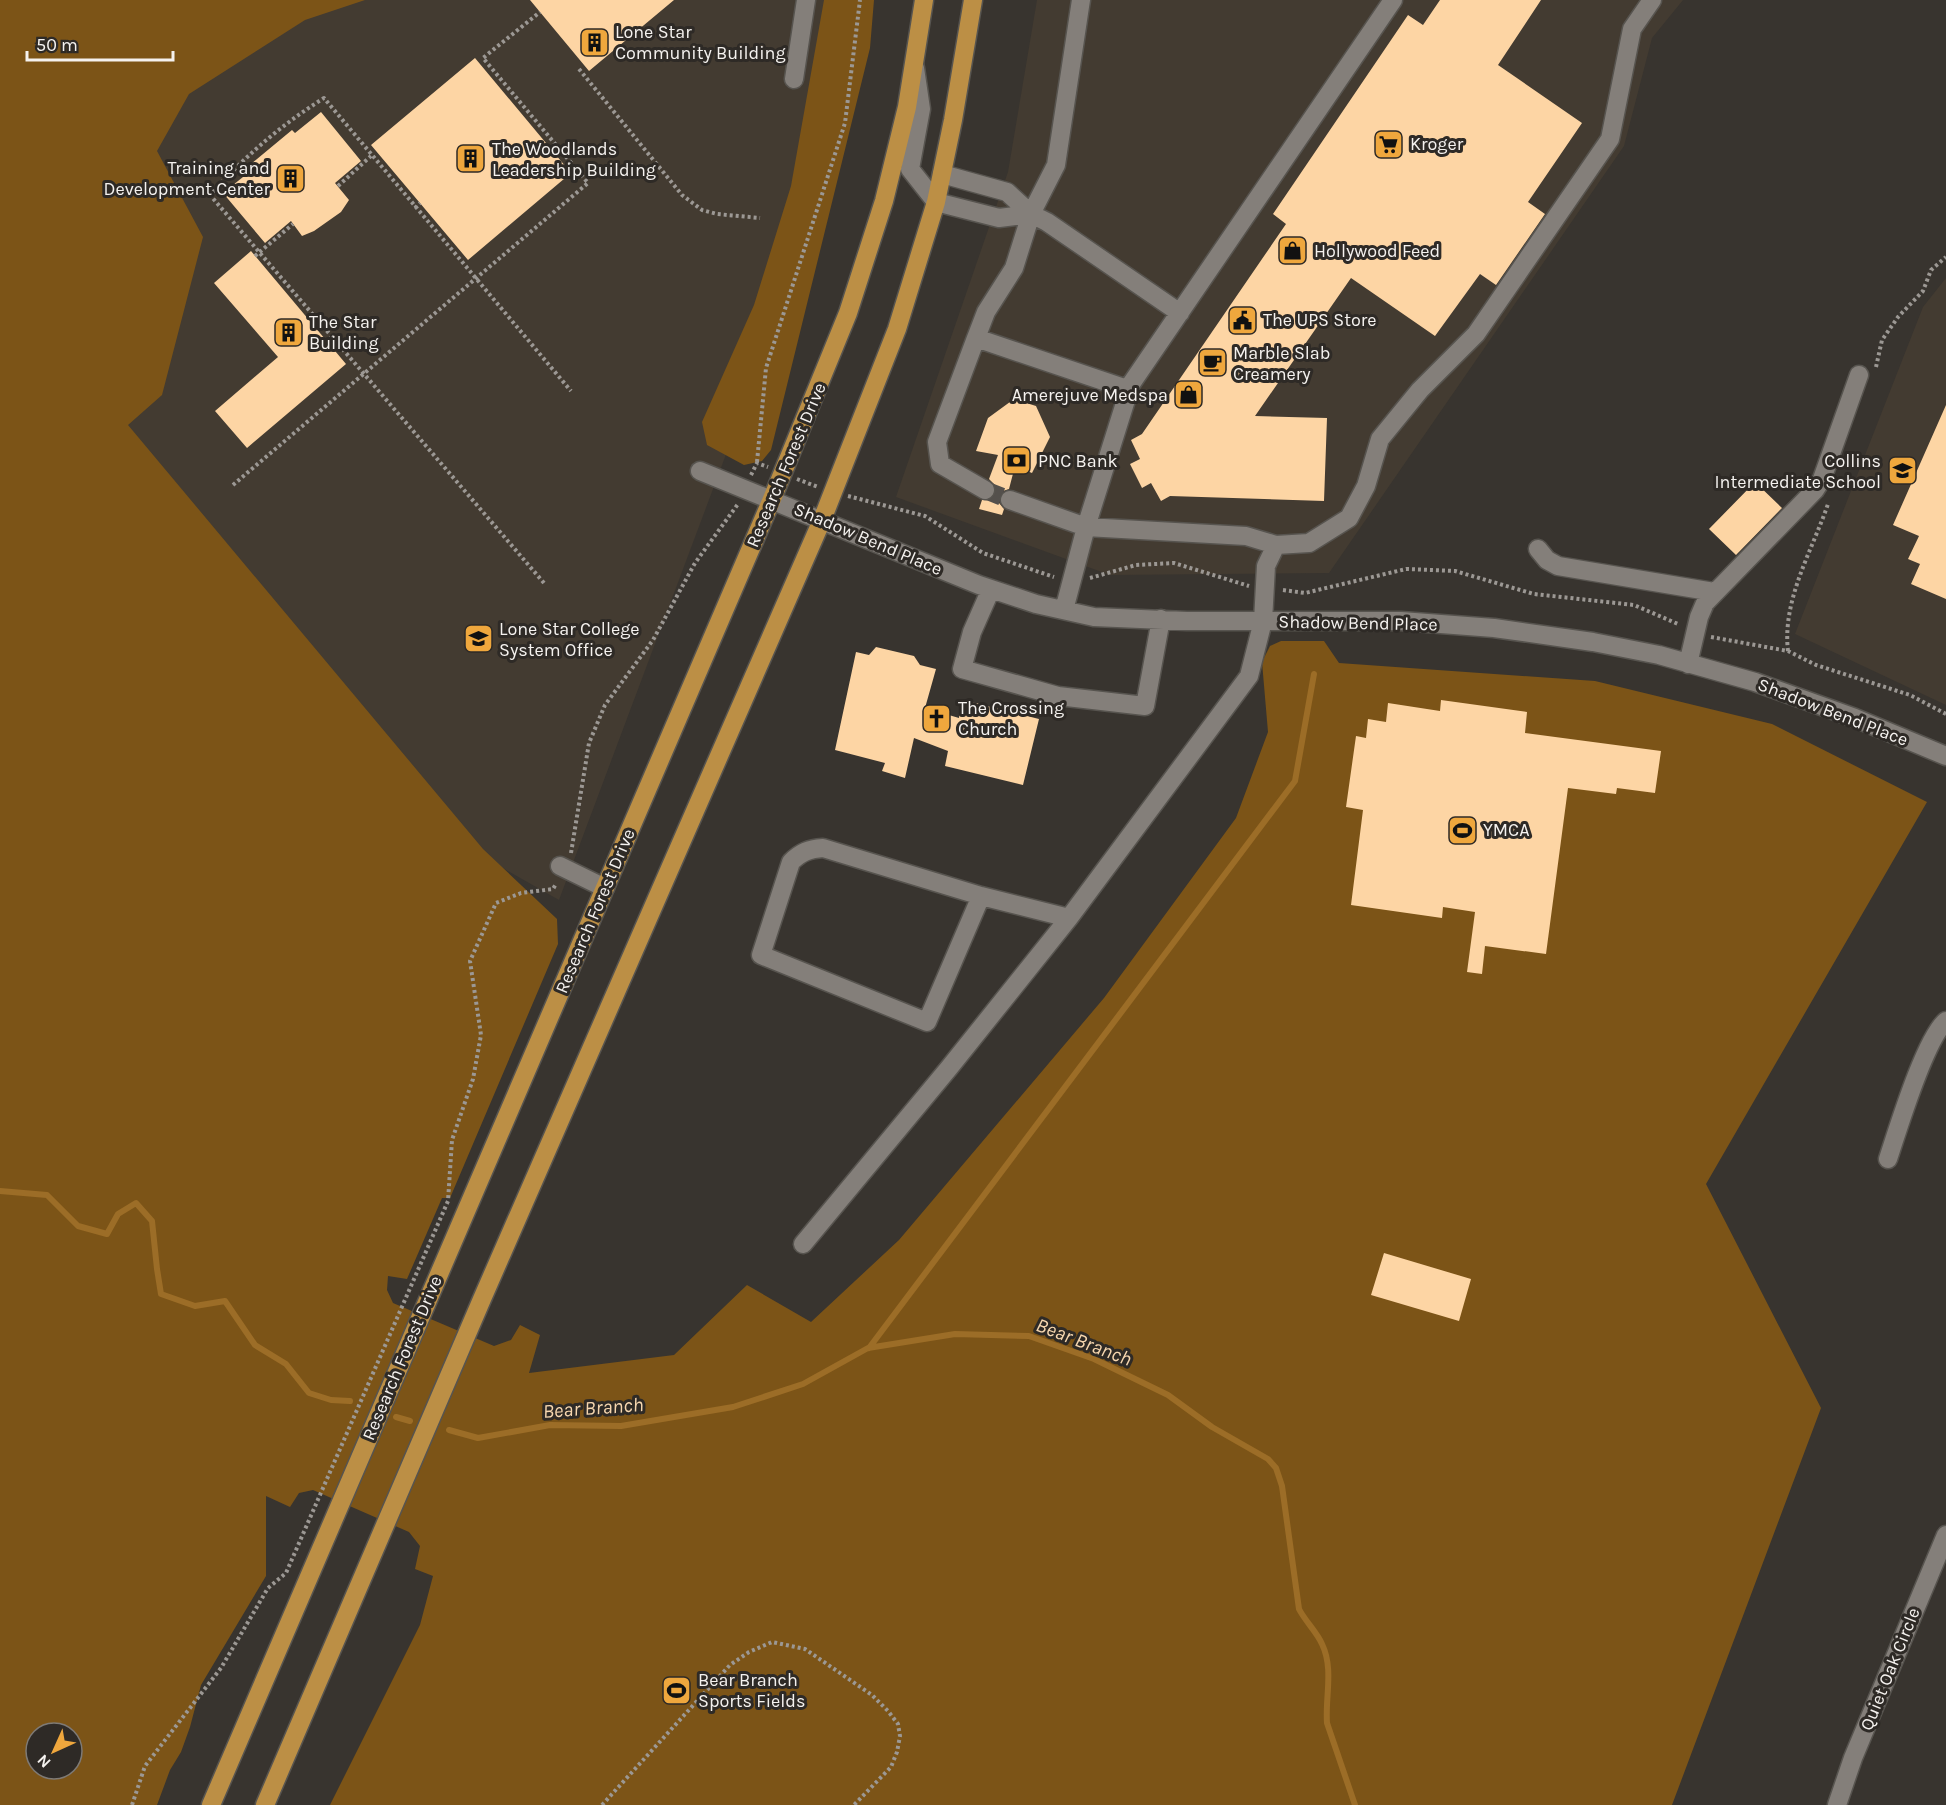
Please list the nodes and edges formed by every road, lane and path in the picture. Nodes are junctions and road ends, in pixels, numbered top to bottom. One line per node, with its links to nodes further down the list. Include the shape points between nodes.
1 (806, 0): 11 (street)
2 (860, 0): 29 (path, via 846,123 766,368)
3 (924, 0): 9 (main road, Research Forest Drive)
4 (973, 0): 13 (main road)
5 (1081, 0): 18 (street, via 1056,165)
6 (1394, 0): 23 (street)
7 (1652, 0): 37 (street, via 1632,29 1610,139 1476,334 1420,390 1380,439 1366,486 1349,518 1309,543)
8 (540, 12): 22 (path, via 483,58 588,183)
9 (914, 63): 15 (street, via 921,109 910,169); 33 (main road, Research Forest Drive, via 884,201 848,313)
10 (579, 69): 19 (path, via 682,195 702,210)
11 (794, 79)
12 (371, 156): 14 (path); 17 (path); 21 (path, via 324,98 264,141 210,195)
13 (942, 174): 15 (main road); 18 (street, via 1007,192)
14 (338, 186)
15 (936, 202): 18 (street, via 999,218); 35 (main road, via 897,329)
16 (420, 203): 17 (path)
17 (415, 208): 22 (path)
18 (1030, 214): 23 (street); 24 (street, via 1014,268 986,312)
19 (760, 218)
20 (293, 224): 21 (path)
21 (257, 255): 25 (path)
22 (476, 278): 25 (path); 28 (path)
23 (1180, 314): 27 (street)
24 (976, 338): 27 (street); 32 (street, via 937,442 940,464)
25 (363, 374): 31 (path); 39 (path)
26 (1859, 375): 41 (street, via 1819,485)
27 (1130, 390): 36 (street)
28 (572, 391)
29 (758, 463)
30 (700, 471): 33 (street, Shadow Bend Place)
31 (233, 485)
32 (985, 490)
33 (772, 499): 35 (street, Shadow Bend Place); 49 (main road, Research Forest Drive)
34 (1010, 500): 36 (street)
35 (822, 520): 40 (street, Shadow Bend Place); 58 (main road)
36 (1086, 527): 37 (street, via 1246,536); 42 (street)
37 (1276, 545): 44 (street, via 1266,566)
38 (1538, 549): 41 (street, via 1558,566)
39 (544, 583)
40 (991, 589): 42 (street, Shadow Bend Place); 43 (street, via 972,632 962,669 1058,696 1145,706)
41 (1714, 592): 45 (street, via 1701,609)
42 (1064, 610): 43 (street, Shadow Bend Place, via 1094,617)
43 (1161, 620): 44 (street, Shadow Bend Place)
44 (1263, 621): 45 (street, Shadow Bend Place, via 1401,621 1494,628 1593,642); 51 (street, via 1248,676)
45 (1688, 664): 46 (street, Shadow Bend Place, via 1755,682)
46 (1946, 756)
47 (573, 850): 48 (path)
48 (562, 867): 49 (street); 56 (path, via 553,889 521,893 496,903 470,961 481,1035 473,1079 452,1140 448,1201 286,1573 268,1588 221,1668 145,1766)
49 (605, 888): 57 (main road, Research Forest Drive)
50 (981, 896): 50 (street, via 823,848 810,849 791,862 761,955 927,1022); 51 (street)
51 (1069, 918): 54 (street)
52 (1946, 1021): 53 (street, via 1926,1053)
53 (1888, 1159)
54 (803, 1244)
55 (1946, 1534): 61 (street, Quiet Oak Circle, via 1853,1758)
56 (132, 1805)
57 (211, 1805)
58 (265, 1805)
59 (602, 1805): 60 (path, via 730,1665 772,1642 806,1649 872,1695 898,1724 900,1736 891,1767)
60 (854, 1805)
61 (1838, 1805)

